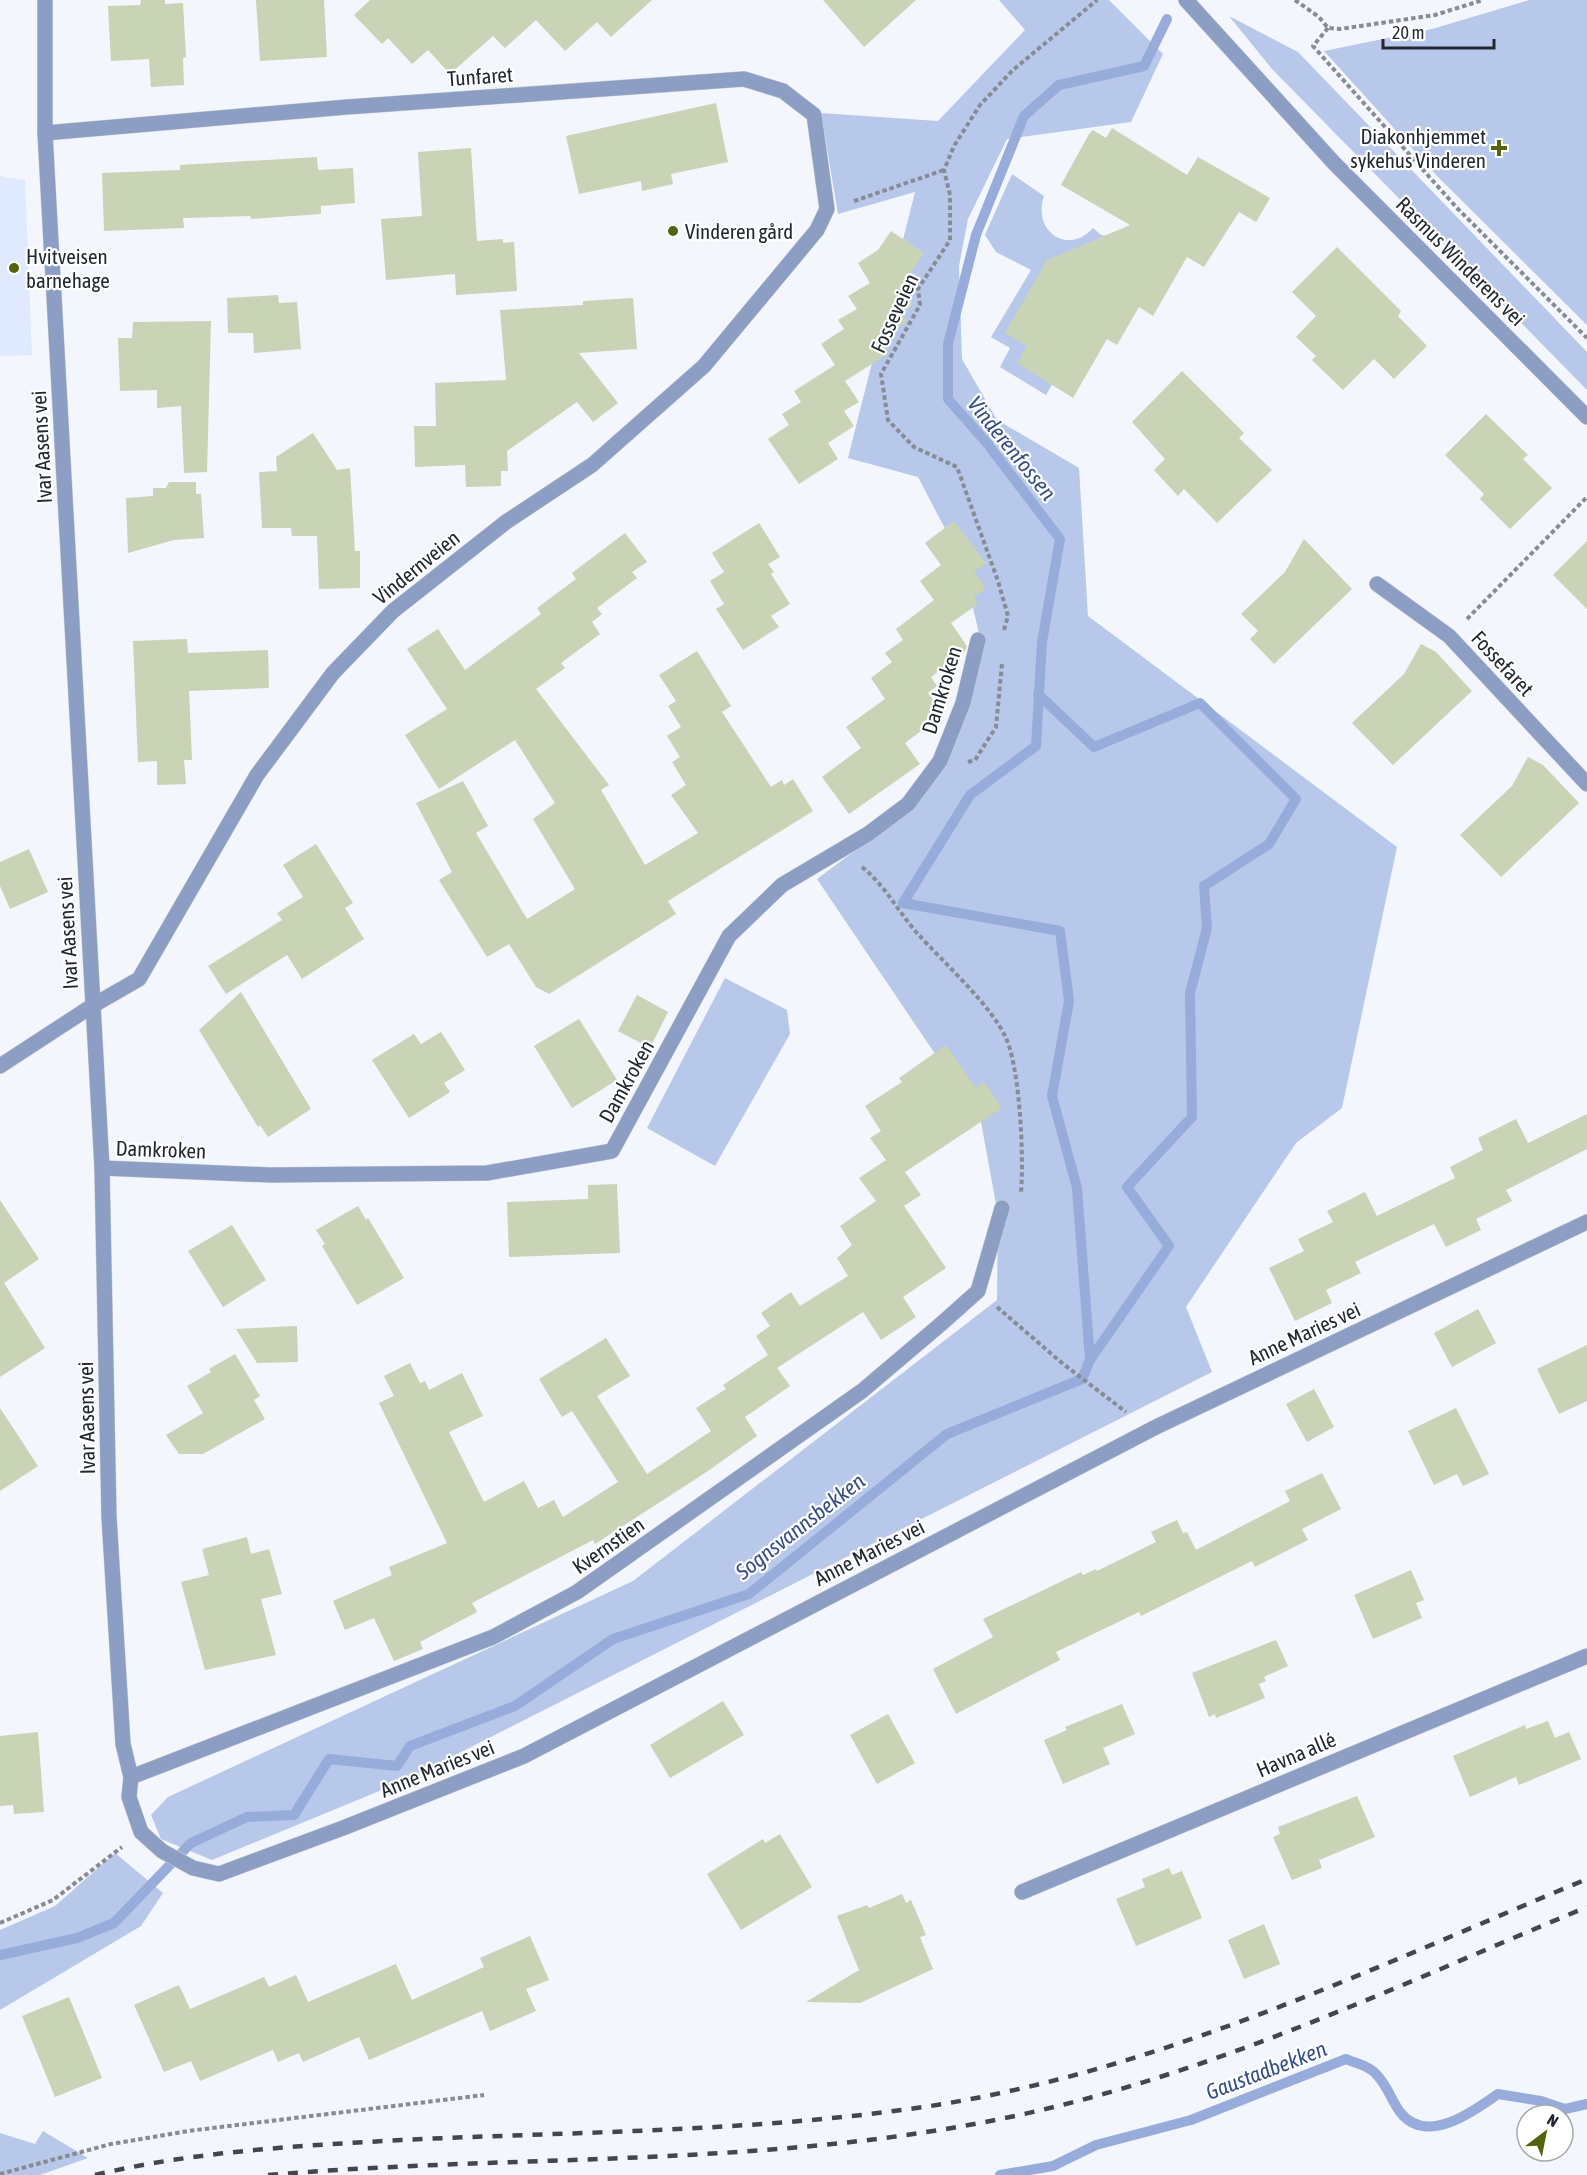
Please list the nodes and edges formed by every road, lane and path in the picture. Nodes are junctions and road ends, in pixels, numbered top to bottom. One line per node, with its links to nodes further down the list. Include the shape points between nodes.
1 (45, 0): 7 (street, Ivar Aasens vei)
2 (1097, 0): 8 (path, via 1013,70 980,105)
3 (1186, 0): 11 (street, Rasmus Winderens vei, via 1334,163)
4 (1295, 0): 6 (path)
5 (1483, 0): 6 (path, via 1435,15)
6 (1328, 28): 10 (path, via 1313,46 1457,208)
7 (45, 133): 9 (street, Tunfaret, via 744,79 783,91 814,115); 21 (street, Ivar Aasens vei)
8 (944, 170): 9 (path); 15 (path, Fosseveien, via 950,195 950,240 918,288 920,305 881,374 888,420 914,447 957,467 1008,616)
9 (827, 209): 21 (street, Vindernveien, via 817,230 704,366 592,465 506,522 393,611 333,673 257,775 140,979)
10 (1587, 338)
11 (1587, 417)
12 (1587, 497): 14 (path)
13 (1377, 584): 14 (street, Fossefaret)
14 (1449, 636): 19 (street, Fossefaret)
15 (1002, 639)
16 (978, 640): 18 (street, Damkroken, via 963,703)
17 (1002, 661): 18 (path, via 996,727 975,760 964,764)
18 (940, 761): 20 (street, Damkroken, via 908,804)
19 (1587, 784)
20 (831, 856): 23 (street, Damkroken, via 782,885 729,936 612,1152 487,1173 270,1175); 26 (path, via 861,866 878,880 914,930 1006,1037 1016,1069 1023,1170 1020,1212)
21 (92, 1006): 22 (street, Vindernveien); 23 (street, Ivar Aasens vei)
22 (0, 1066)
23 (102, 1168): 30 (street, Ivar Aasens vei, via 109,1517 123,1744)
24 (1002, 1208): 26 (street)
25 (1587, 1222): 32 (street, Anne Maries vei, via 1156,1427 524,1755 219,1874 193,1868)
26 (994, 1233): 27 (street)
27 (978, 1291): 28 (path); 30 (street, Kvernstien, via 862,1391 577,1592 493,1637)
28 (1097, 1389)
29 (1587, 1656): 33 (street, Havna allé)
30 (131, 1777): 31 (street, Ivar Aasens vei, via 129,1797)
31 (141, 1832): 32 (street, Ivar Aasens vei); 34 (path, via 52,1900)
32 (162, 1851)
33 (1022, 1892)
34 (0, 1923)
35 (483, 2095): 36 (path, via 188,2131 111,2144)
36 (0, 2174)

